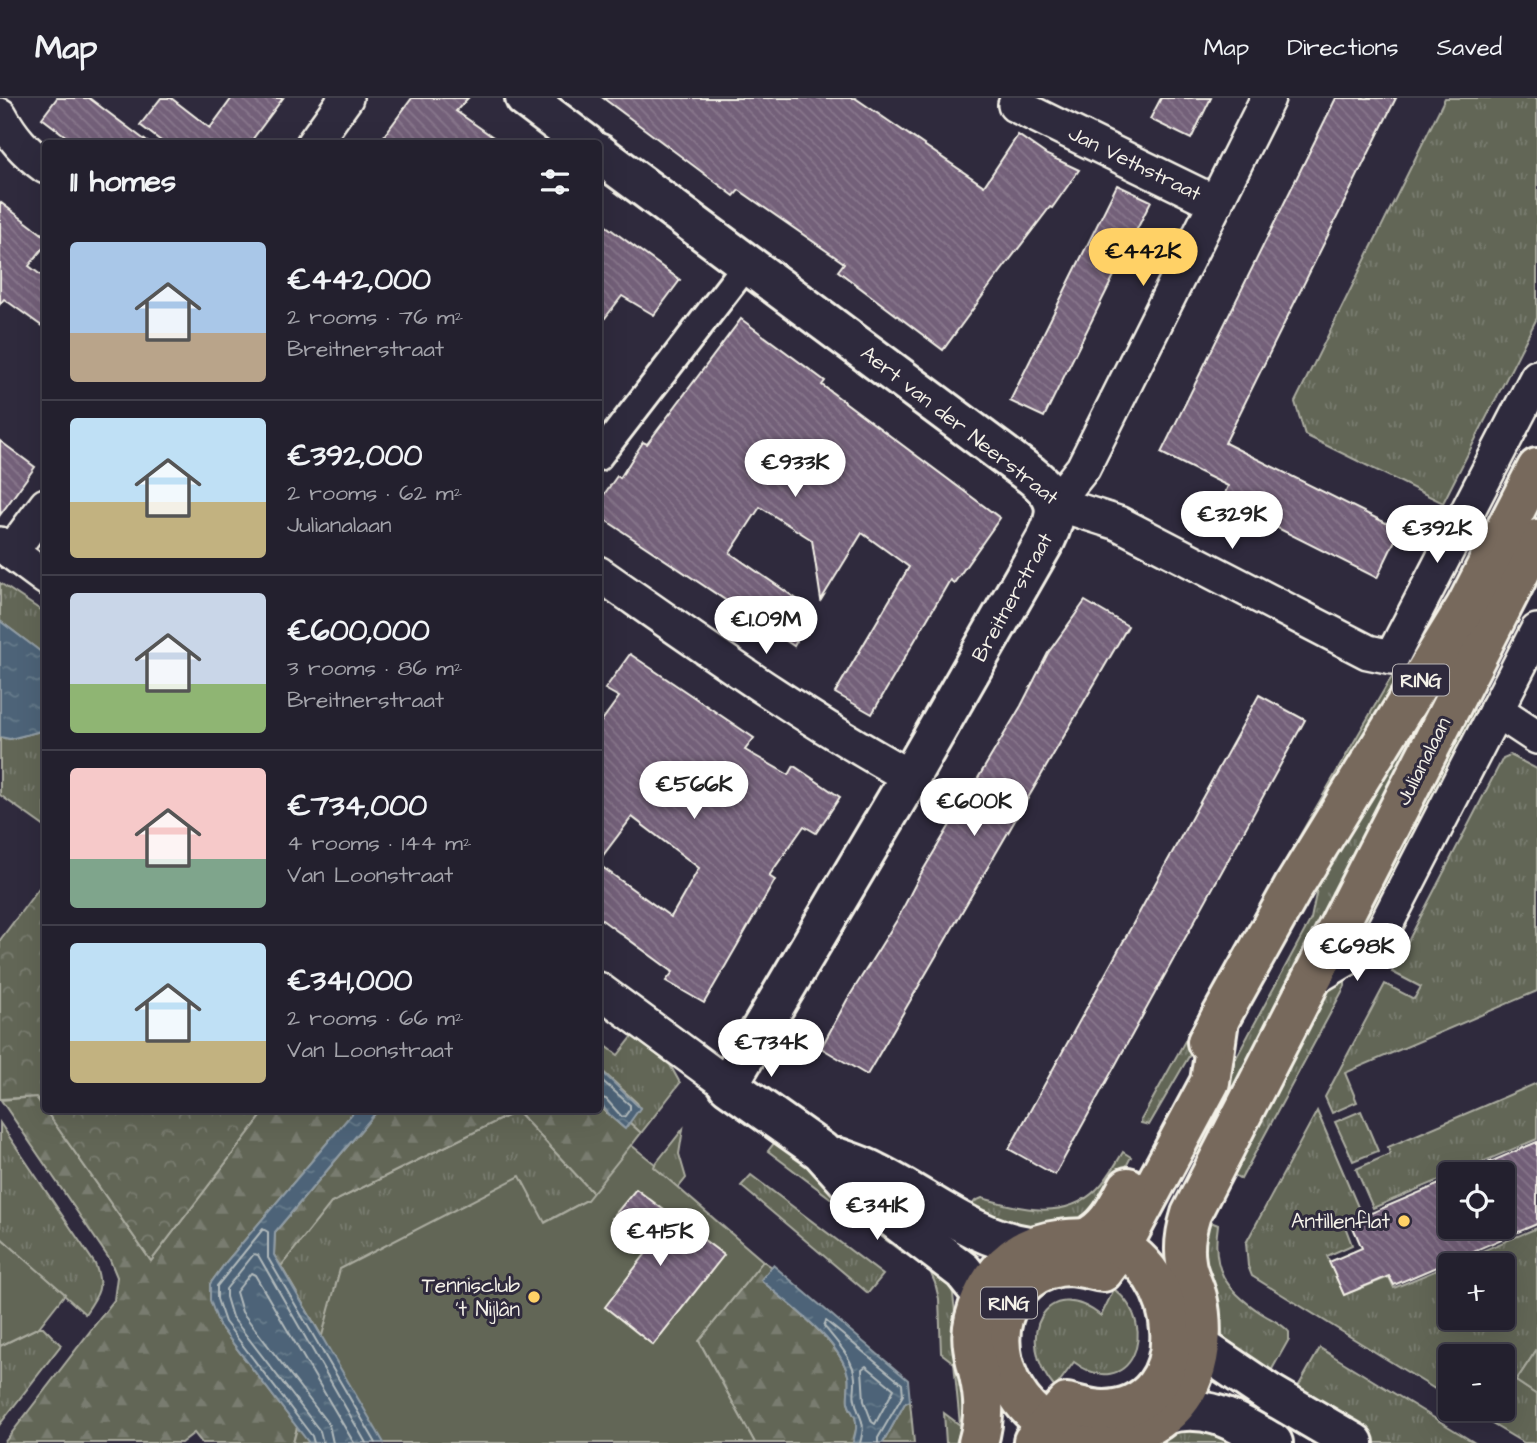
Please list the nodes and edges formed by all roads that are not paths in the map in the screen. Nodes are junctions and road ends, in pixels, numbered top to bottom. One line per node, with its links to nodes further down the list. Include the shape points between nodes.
1 (346, 98): 6 (street)
2 (1268, 98): 10 (street, Breitnerstraat)
3 (1017, 102): 10 (street, Jan Vethstraat)
4 (548, 105): 7 (street)
5 (0, 115): 9 (street, via 9,133)
6 (316, 140)
7 (582, 140)
8 (602, 156): 11 (street, Aert van der Neerstraat)
9 (42, 164)
10 (1216, 203): 15 (street, Breitnerstraat, via 1083,468)
11 (748, 263): 13 (street); 15 (street, Aert van der Neerstraat, via 1031,475 1046,487)
12 (1537, 377): 17 (street)
13 (602, 452)
14 (1537, 468): 22 (main road, Julianalaan / RING)
15 (1055, 503): 17 (street, Aert van der Neerstraat, via 1118,523 1368,652 1392,657); 26 (street, Breitnerstraat, via 1054,523 1046,539)
16 (42, 509): 19 (street)
17 (1462, 522): 22 (street)
18 (1537, 539): 27 (main road, Julianalaan / RING)
19 (5, 548): 20 (street)
20 (42, 575)
21 (602, 576): 26 (street, via 782,701)
22 (1466, 606): 31 (main road, Julianalaan / RING, via 1294,886 1100,1231)
23 (1537, 631): 24 (street, Julianalaan)
24 (1496, 710): 25 (street); 27 (street, Julianalaan, via 1378,940)
25 (1537, 737)
26 (909, 778): 29 (street, Breitnerstraat)
27 (1308, 982): 36 (main road, Julianalaan / RING, via 1191,1214 1184,1247 1200,1312)
28 (602, 992): 29 (street)
29 (728, 1085): 30 (street)
30 (821, 1152): 32 (street, via 874,1171 994,1238); 33 (street, via 855,1189 963,1271)
31 (1104, 1243): 32 (main road, RING, via 1046,1241); 34 (main road, via 1142,1264 1165,1298); 35 (main road, RING, via 1103,1272 1070,1266 1036,1274 1011,1299)
32 (1029, 1246): 33 (main road, RING, via 1004,1264)
33 (982, 1296): 35 (main road, RING); 39 (main road, RING, via 972,1332 984,1414)
34 (1170, 1317): 36 (main road); 38 (main road, via 1168,1360 1158,1382 1124,1407 1103,1410 1067,1404)
35 (999, 1334): 38 (main road, RING, via 1001,1356 1016,1394)
36 (1199, 1346): 37 (main road, RING, via 1193,1376); 41 (street)
37 (1166, 1414): 38 (main road, RING, via 1131,1434); 40 (street, via 1211,1412)
38 (1058, 1436)
39 (978, 1443)
40 (1273, 1443)
41 (1354, 1443)

